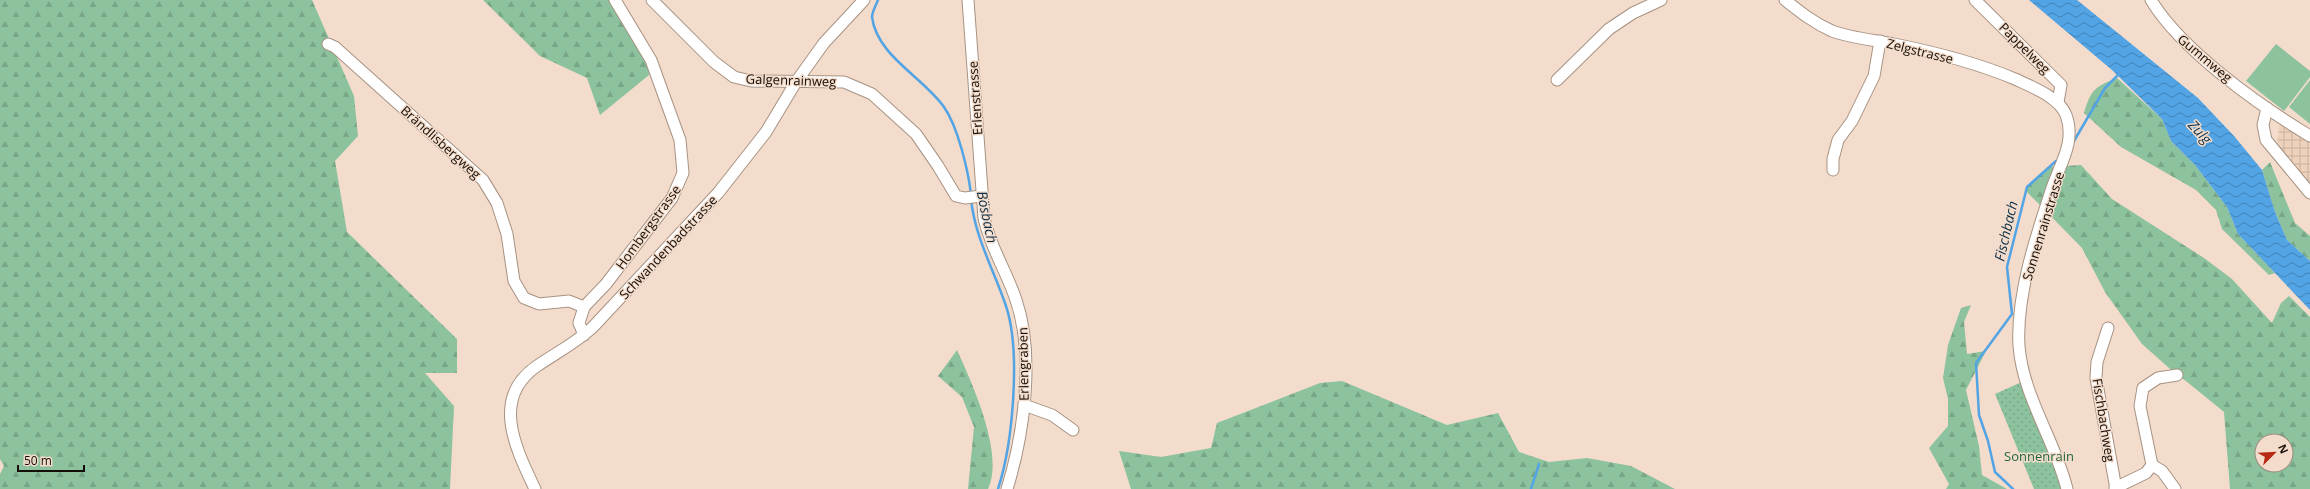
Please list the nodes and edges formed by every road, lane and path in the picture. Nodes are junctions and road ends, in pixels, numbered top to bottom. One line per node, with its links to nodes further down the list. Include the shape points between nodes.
1 (615, 0): 19 (street, Hombergstrasse, via 650,60 680,140 683,173 678,189 668,204 606,284)
2 (652, 0): 12 (street, Galgenrainweg, via 714,62 734,77 751,81)
3 (864, 0): 12 (street, Schwandenbadstrasse, via 837,26)
4 (968, 0): 18 (street, Erlenstrasse)
5 (1661, 0): 11 (street, via 1633,13 1609,29)
6 (1785, 0): 9 (street, Zelgstrasse, via 1809,19 1833,31)
7 (1975, 0): 13 (street, Pappelweg, via 2061,85)
8 (2152, 0): 14 (street, Gummweg, via 2162,18 2180,37 2211,65)
9 (1880, 41): 13 (street, Zelgstrasse, via 1921,50 2005,75); 16 (street, via 1874,76 1852,121 1838,140)
10 (328, 44): 19 (street, Brändlisbergweg, via 335,47 483,180 497,203 507,234 514,282 524,298 539,304 569,301)
11 (1556, 80)
12 (796, 82): 18 (street, Galgenrainweg, via 844,82 872,94 916,134 954,193 959,198); 21 (street, Schwandenbadstrasse, via 766,132 718,193)
13 (2058, 102): 29 (street, Sonnenrainstrasse, via 2066,114 2070,137 2052,187 2026,277 2019,345 2021,362 2033,399 2055,449)
14 (2267, 108): 15 (street, Gummweg); 17 (street, via 2263,125 2266,140)
15 (2310, 136)
16 (1833, 170)
17 (2310, 193)
18 (974, 197): 23 (street, Erlengraben, via 1016,298 1023,325)
19 (584, 307): 21 (street, via 579,323)
20 (2108, 328): 26 (street, Fischbachweg, via 2097,362 2096,378)
21 (584, 335): 27 (street, Schwandenbadstrasse, via 525,375 514,393 510,407 512,430 519,454)
22 (2176, 375): 25 (street, via 2164,376 2149,382 2140,395)
23 (1024, 405): 24 (street, via 1052,415); 28 (street, Erlengraben)
24 (1074, 430)
25 (2152, 465): 26 (street, via 2146,473); 30 (street, via 2162,471)
26 (2115, 488)
27 (535, 489)
28 (1007, 489)
29 (2067, 489)
30 (2175, 489)

